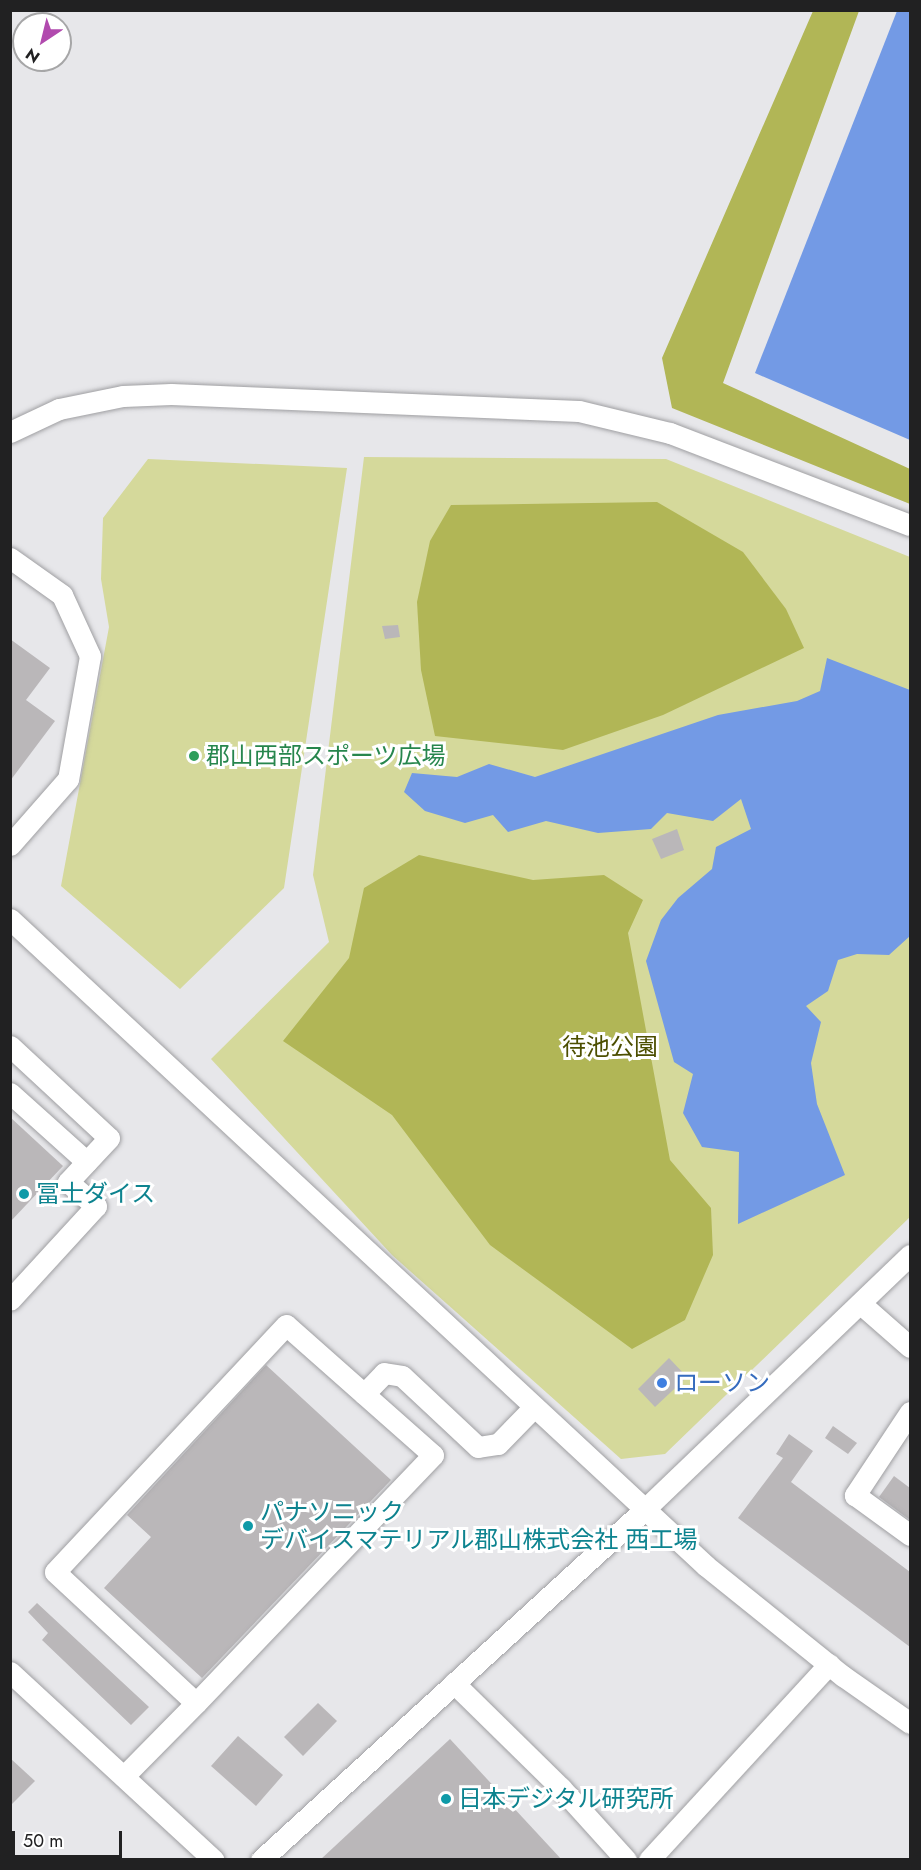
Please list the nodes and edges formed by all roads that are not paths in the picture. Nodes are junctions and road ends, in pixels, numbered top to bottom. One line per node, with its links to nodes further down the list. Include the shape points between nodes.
1 (10, 432): 2 (street, via 59,409 123,396 171,394 579,411 670,433)
2 (910, 525)
3 (10, 558): 4 (street, via 62,595 90,656 68,779)
4 (10, 845)
5 (10, 919): 14 (street)
6 (10, 1046): 8 (street, via 109,1138)
7 (10, 1093): 8 (street)
8 (87, 1162): 10 (street, via 68,1182 96,1206)
9 (910, 1255): 11 (street)
10 (10, 1299)
11 (861, 1304): 12 (street); 16 (street)
12 (910, 1347)
13 (364, 1394): 14 (street, via 384,1373 402,1376 478,1447 498,1444); 21 (street, via 433,1455); 21 (street, via 286,1324 55,1572)
14 (534, 1407): 16 (street)
15 (910, 1412): 17 (street, via 855,1495)
16 (645, 1509): 18 (street, via 706,1566); 20 (street)
17 (910, 1535)
18 (829, 1664): 22 (street); 27 (street)
19 (10, 1672): 23 (street)
20 (454, 1683): 25 (street); 26 (street, via 561,1788)
21 (196, 1704): 23 (street)
22 (910, 1723)
23 (124, 1776): 24 (street)
24 (214, 1860)
25 (261, 1860)
26 (626, 1860)
27 (649, 1860)

